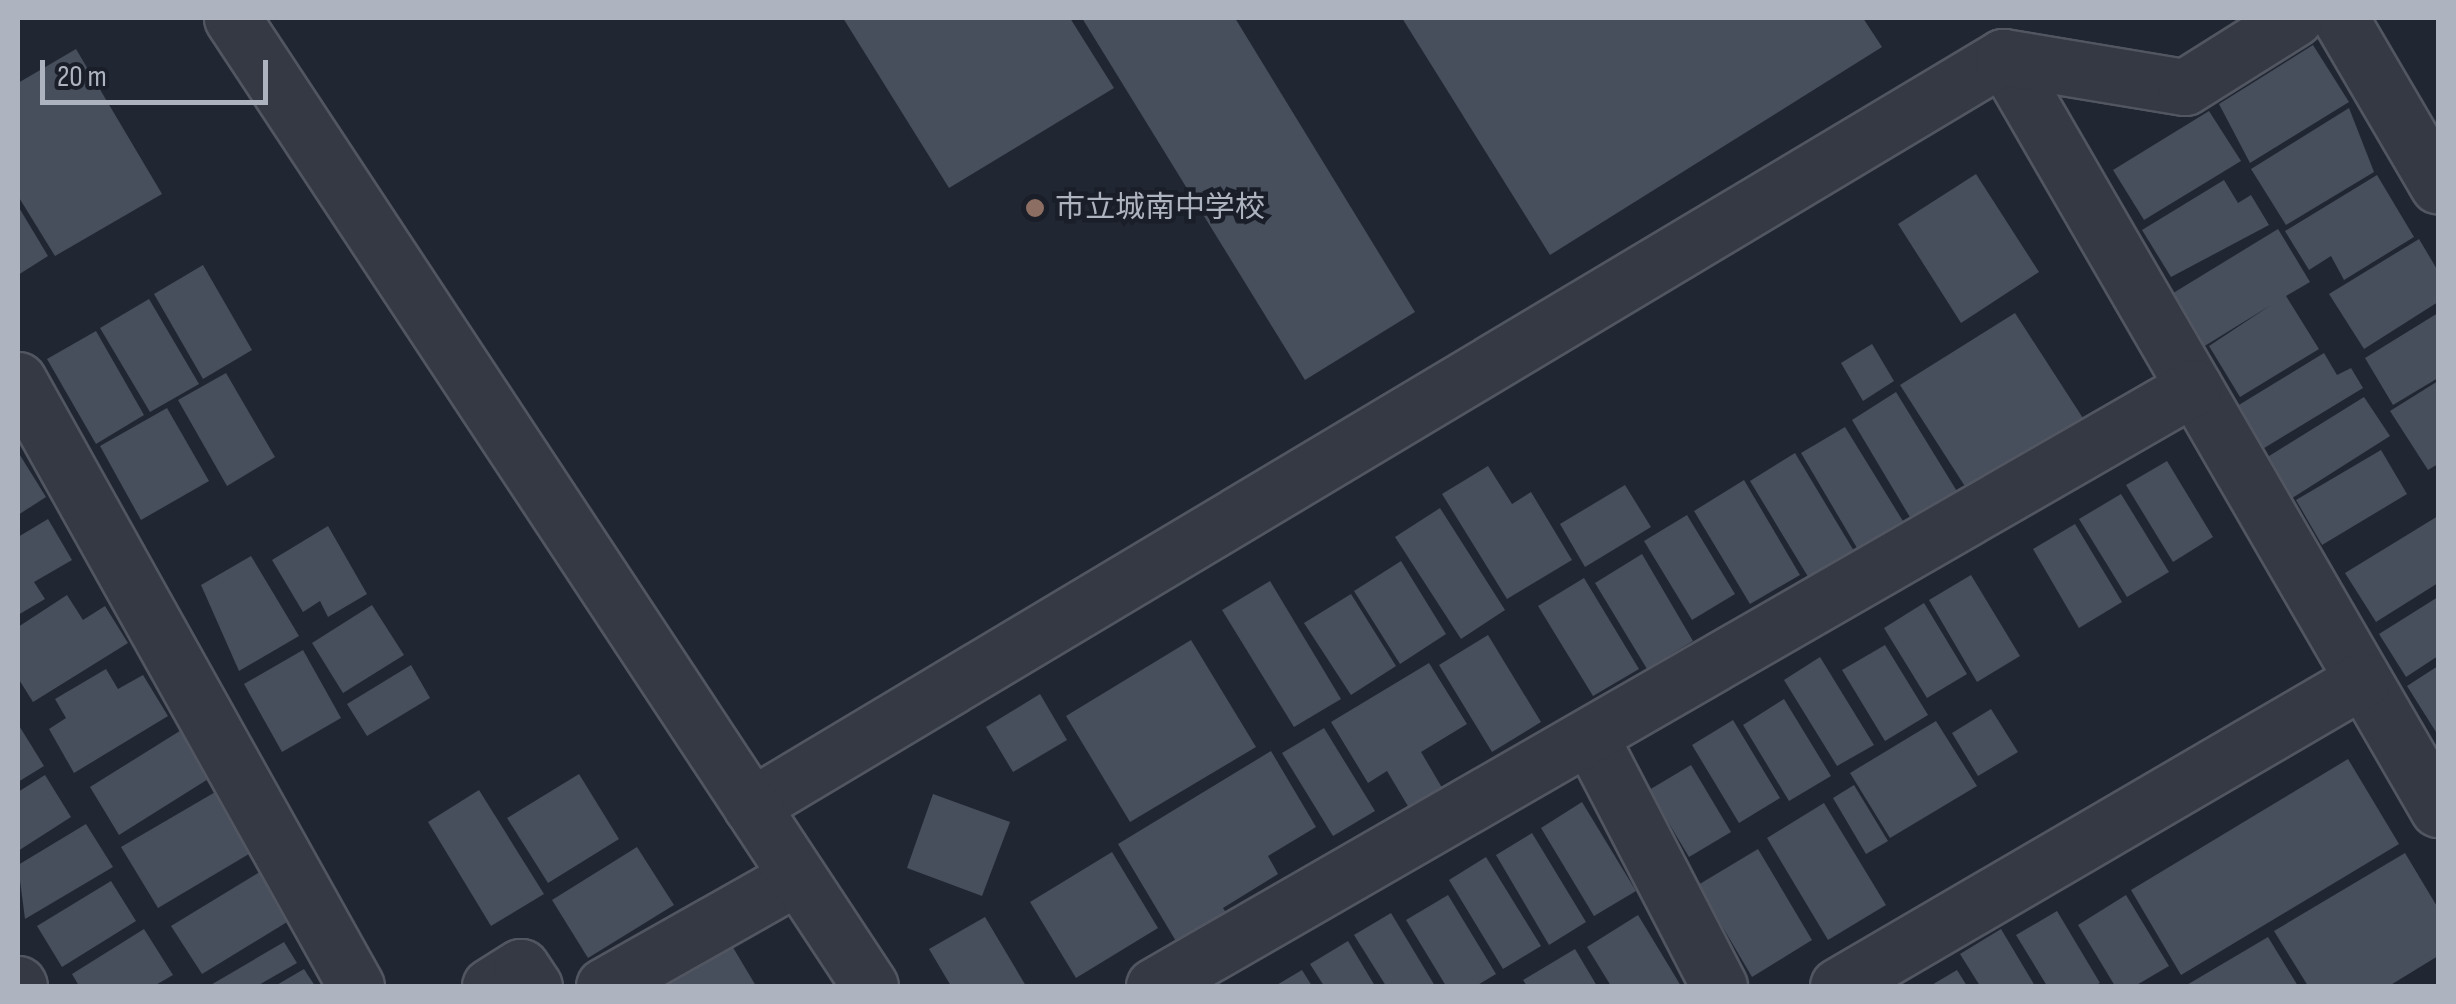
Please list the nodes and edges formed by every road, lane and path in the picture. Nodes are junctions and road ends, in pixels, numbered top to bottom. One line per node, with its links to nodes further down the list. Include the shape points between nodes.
1 (232, 18): 10 (street)
2 (2295, 18): 4 (street, via 2185,87)
3 (2340, 18): 5 (street)
4 (2004, 57): 7 (street); 10 (street)
5 (2438, 186)
6 (18, 380): 13 (street)
7 (2194, 387): 8 (street); 9 (street)
8 (2362, 680): 11 (street); 20 (street)
9 (1590, 740): 18 (street); 19 (street)
10 (751, 806): 12 (street)
11 (2438, 809)
12 (797, 878): 16 (street); 17 (street)
13 (356, 986)
14 (490, 986): 15 (street, via 522,967)
15 (534, 986)
16 (604, 986)
17 (870, 986)
18 (1154, 986)
19 (1719, 986)
20 (1838, 986)

